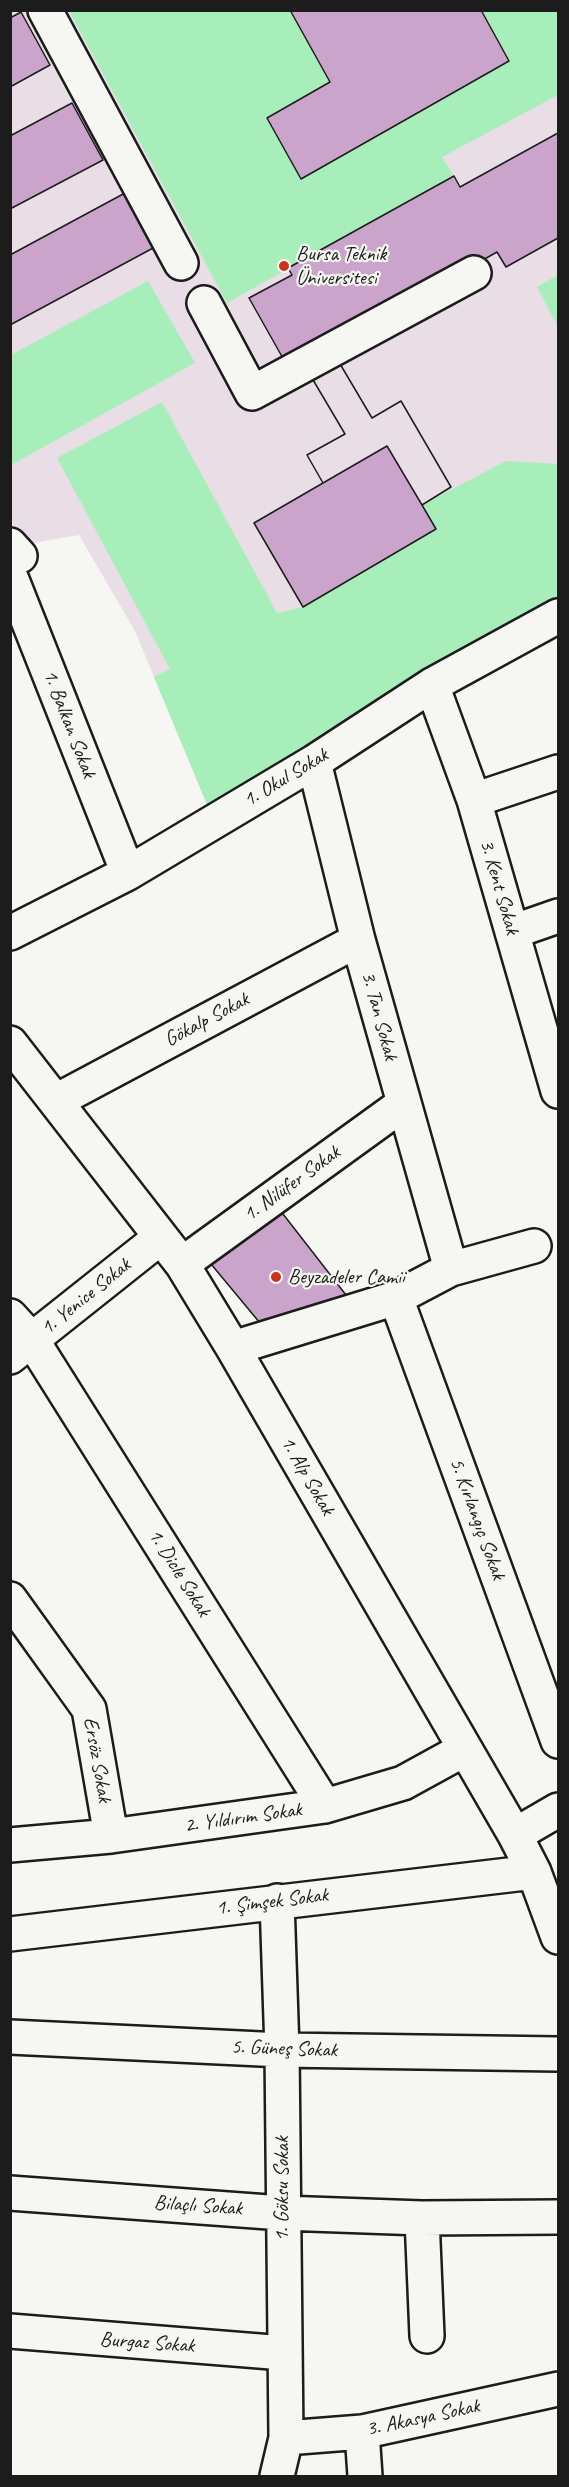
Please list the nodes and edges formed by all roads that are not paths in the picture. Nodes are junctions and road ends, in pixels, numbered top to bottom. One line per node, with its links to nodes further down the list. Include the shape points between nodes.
1 (45, 10): 2 (street)
2 (181, 263)
3 (474, 273): 4 (street, via 252,393)
4 (204, 303)
5 (13, 559): 11 (street, 1. Balkan Sokak)
6 (558, 616): 7 (street, 1. Okul Sokak)
7 (432, 685): 8 (street, 1. Okul Sokak); 10 (street, 3. Kent Sokak)
8 (314, 762): 11 (street, 1. Okul Sokak); 15 (street, 3. Tan Sokak)
9 (558, 772): 10 (street)
10 (474, 800): 13 (street, 3. Kent Sokak)
11 (128, 873): 14 (street, 1. Okul Sokak)
12 (558, 916): 13 (street)
13 (512, 932): 17 (street, 3. Kent Sokak)
14 (10, 933)
15 (358, 940): 19 (street, Gökalp Sokak); 20 (street, 3. Tan Sokak)
16 (10, 1043): 19 (street, 1. Alp Sokak)
17 (553, 1048): 18 (street, 3. Kent Sokak)
18 (558, 1091)
19 (56, 1101): 21 (street, 1. Alp Sokak)
20 (403, 1104): 23 (street, 1. Nilüfer Sokak); 24 (street, 3. Tan Sokak)
21 (161, 1237): 23 (street, 1. Alp Sokak); 27 (street, 1. Yenice Sokak)
22 (534, 1246): 24 (street)
23 (182, 1264): 28 (street, 1. Alp Sokak)
24 (451, 1269): 25 (street)
25 (396, 1298): 28 (street); 30 (street, 5. Kırlangıç Sokak)
26 (10, 1316): 27 (street, 1. Dicle Sokak)
27 (21, 1348): 32 (street, 1. Dicle Sokak)
28 (233, 1348): 31 (street, 1. Alp Sokak)
29 (10, 1599): 35 (street, Ersöz Sokak, via 89,1709)
30 (558, 1741)
31 (465, 1749): 32 (street, 2. Yıldırım Sokak, via 403,1783); 34 (street, 1. Alp Sokak)
32 (326, 1806): 35 (street, 2. Yıldırım Sokak)
33 (558, 1810): 34 (street)
34 (515, 1835): 37 (street, 1. Alp Sokak)
35 (111, 1836): 36 (street, 2. Yıldırım Sokak)
36 (10, 1845)
37 (534, 1872): 38 (street, 1. Şimşek Sokak); 40 (street, 1. Alp Sokak)
38 (277, 1901): 39 (street, 1. Şimşek Sokak); 42 (street, 1. Göksu Sokak)
39 (10, 1934)
40 (558, 1937)
41 (10, 2037): 42 (street, 5. Güneş Sokak)
42 (282, 2050): 43 (street, 5. Güneş Sokak); 45 (street, 1. Göksu Sokak)
43 (558, 2054)
44 (10, 2193): 45 (street, Bilaçlı Sokak)
45 (282, 2213): 47 (street, Bilaçlı Sokak); 50 (street, 1. Göksu Sokak)
46 (558, 2217): 47 (street, Bilaçlı Sokak)
47 (422, 2218): 48 (street)
48 (427, 2336)
49 (12, 2340): 50 (street, Burgaz Sokak)
50 (284, 2353): 53 (street, 1. Göksu Sokak)
51 (558, 2389): 52 (street, 3. Akasya Sokak)
52 (362, 2432): 53 (street, 3. Akasya Sokak); 55 (street)
53 (286, 2438): 54 (street, 1. Göksu Sokak)
54 (277, 2476)
55 (365, 2476)

